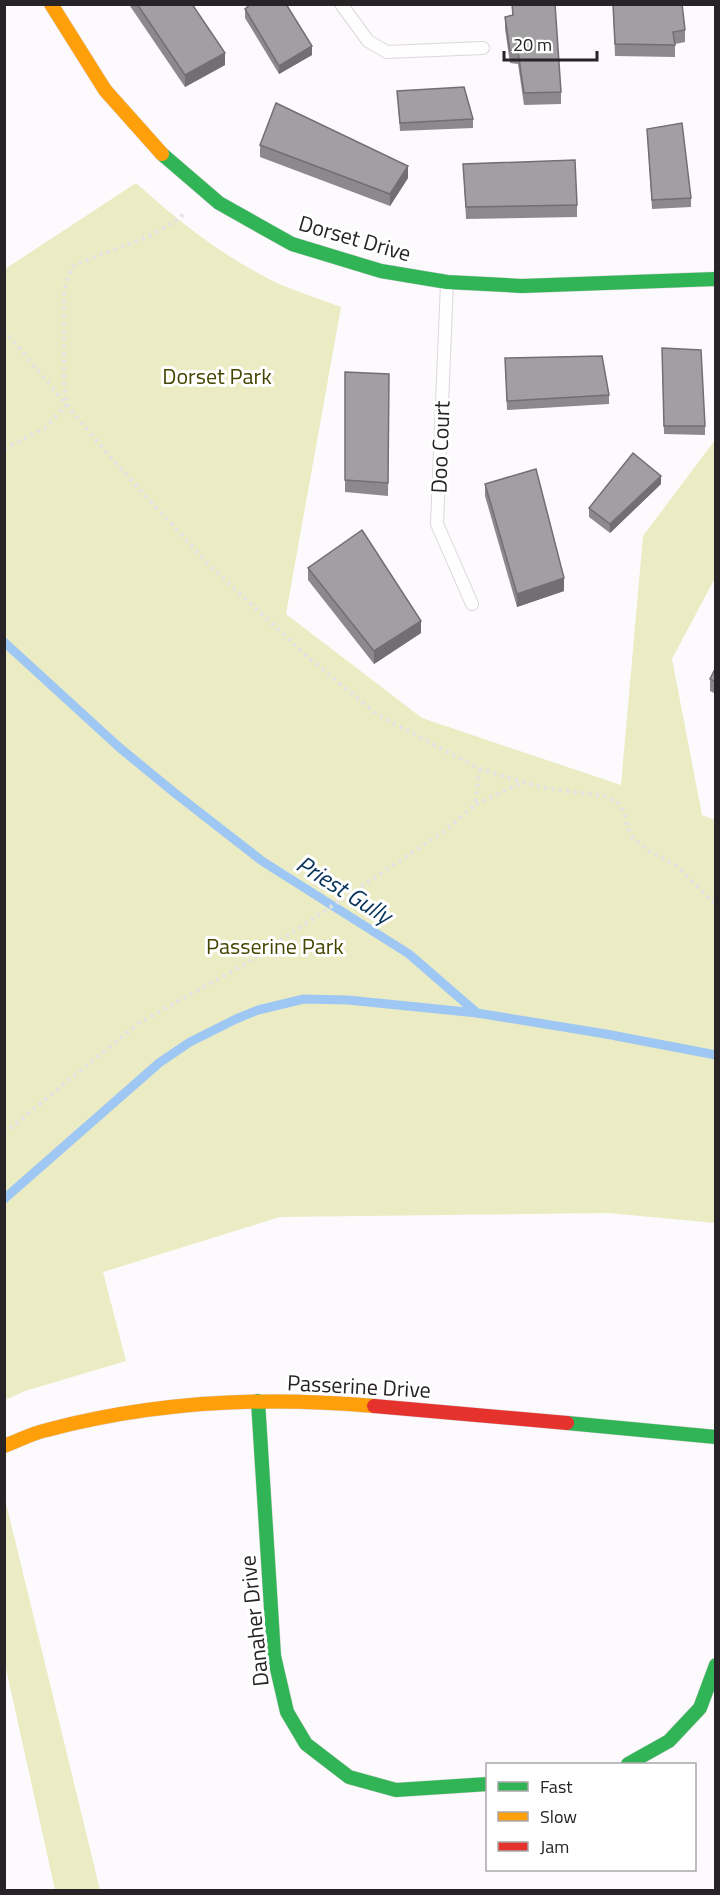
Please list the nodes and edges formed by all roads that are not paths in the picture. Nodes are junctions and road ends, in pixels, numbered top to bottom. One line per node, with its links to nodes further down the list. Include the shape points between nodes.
1 (51, 4): 5 (street, Dorset Drive, via 105,90 162,154 219,202 292,244 381,271)
2 (341, 4): 3 (lane, via 368,41 387,52)
3 (483, 48)
4 (716, 279): 5 (street, Dorset Drive, via 522,286)
5 (447, 282): 6 (lane, Doo Court, via 437,524)
6 (472, 604)
7 (258, 1401): 8 (street, Passerine Drive, via 344,1403); 9 (street, Passerine Drive, via 154,1408 45,1430); 12 (street, Danaher Drive, via 274,1656 286,1712 306,1744 349,1777 396,1790)
8 (716, 1437)
9 (4, 1446)
10 (716, 1665): 11 (street, via 700,1708 669,1741)
11 (630, 1763)
12 (486, 1784)

